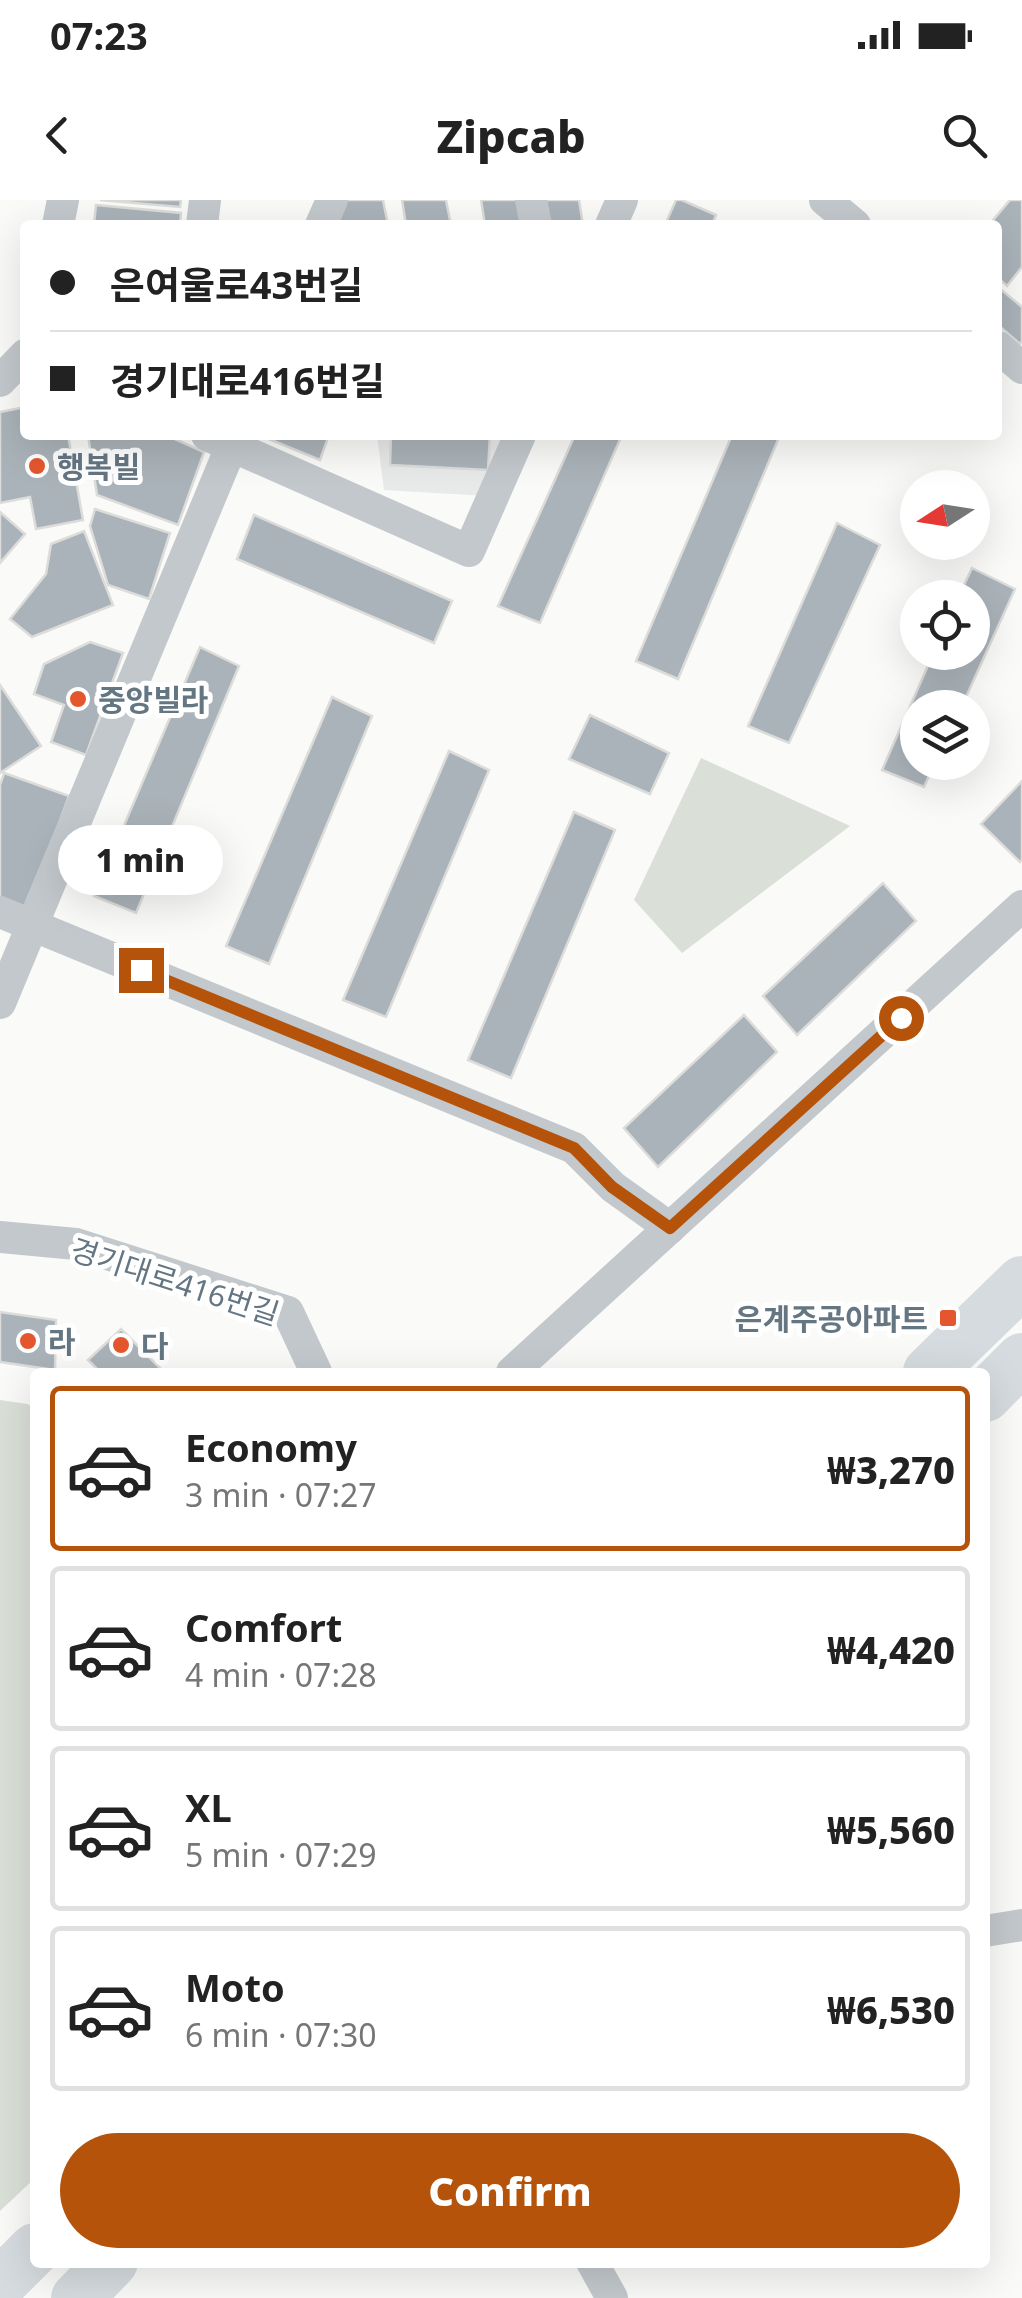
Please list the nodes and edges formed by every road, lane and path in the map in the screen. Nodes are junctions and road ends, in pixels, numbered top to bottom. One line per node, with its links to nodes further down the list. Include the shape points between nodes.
1 (826, 200): 2 (street)
2 (849, 220)
3 (1002, 350): 5 (street)
4 (20, 360): 6 (street)
5 (1022, 368)
6 (0, 381)
7 (224, 440): 12 (street)
8 (226, 440): 9 (street, via 469,551)
9 (518, 440)
10 (0, 912): 12 (street)
11 (1020, 912): 14 (street)
12 (32, 926): 13 (street); 14 (street, via 574,1148 612,1187)
13 (0, 1004)
14 (670, 1228): 19 (street)
15 (0, 1237): 18 (street, 경기대로416번길, via 76,1244 288,1312)
16 (1022, 1282): 20 (main road)
17 (1022, 1359): 21 (main road)
18 (314, 1368)
19 (516, 1368)
20 (933, 1368)
21 (990, 1391)
22 (1022, 1926): 23 (street)
23 (990, 1930)
24 (30, 2254): 27 (main road)
25 (106, 2268): 28 (main road)
26 (595, 2268): 29 (street)
27 (0, 2284)
28 (76, 2298)
29 (612, 2298)

